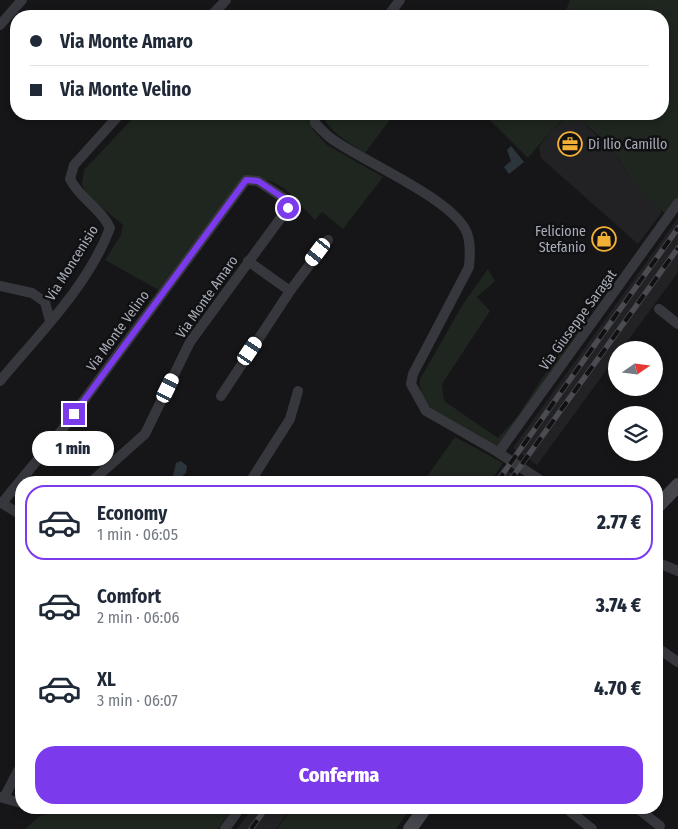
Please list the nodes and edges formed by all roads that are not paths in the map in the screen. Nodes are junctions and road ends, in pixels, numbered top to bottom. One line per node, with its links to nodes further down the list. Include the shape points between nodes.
1 (22, 0): 3 (street)
2 (226, 0): 4 (street)
3 (14, 10)
4 (217, 10)
5 (10, 14): 6 (street)
6 (0, 26)
7 (115, 120): 16 (street, Via Moncenisio, via 74,165 70,179 76,191 106,219 110,228 76,288)
8 (315, 120): 21 (street, via 331,139 420,190 460,222 466,232 469,267 413,374 412,384 426,412)
9 (258, 181): 12 (street, Via Monte Amaro, via 285,199 288,208); 22 (street, Via Monte Velino, via 246,180 62,430)
10 (678, 203): 21 (street, Via Giuseppe Saragat)
11 (328, 240): 14 (street)
12 (248, 261): 14 (street); 23 (street, Via Monte Amaro, via 190,342 146,434)
13 (0, 286): 16 (street, via 32,293 45,302)
14 (290, 291): 20 (street)
15 (659, 309): 17 (street)
16 (50, 321): 18 (street, Via Moncenisio)
17 (678, 324)
18 (0, 381)
19 (298, 391): 24 (street, via 290,419)
20 (221, 396)
21 (499, 452): 25 (street)
22 (23, 476)
23 (98, 476)
24 (254, 476)
25 (535, 476)
26 (15, 485): 29 (street, Via Monte Velino)
27 (678, 485): 28 (street)
28 (663, 501)
29 (1, 502): 30 (street)
30 (15, 511)
31 (663, 565): 32 (street)
32 (678, 571)
33 (663, 652): 34 (street)
34 (678, 662)
35 (15, 775): 36 (street)
36 (2, 797): 37 (street)
37 (15, 801)
38 (236, 814): 43 (street)
39 (421, 814): 44 (street)
40 (573, 814): 45 (street)
41 (645, 814): 42 (street)
42 (660, 826)
43 (225, 829)
44 (410, 829)
45 (592, 829)

